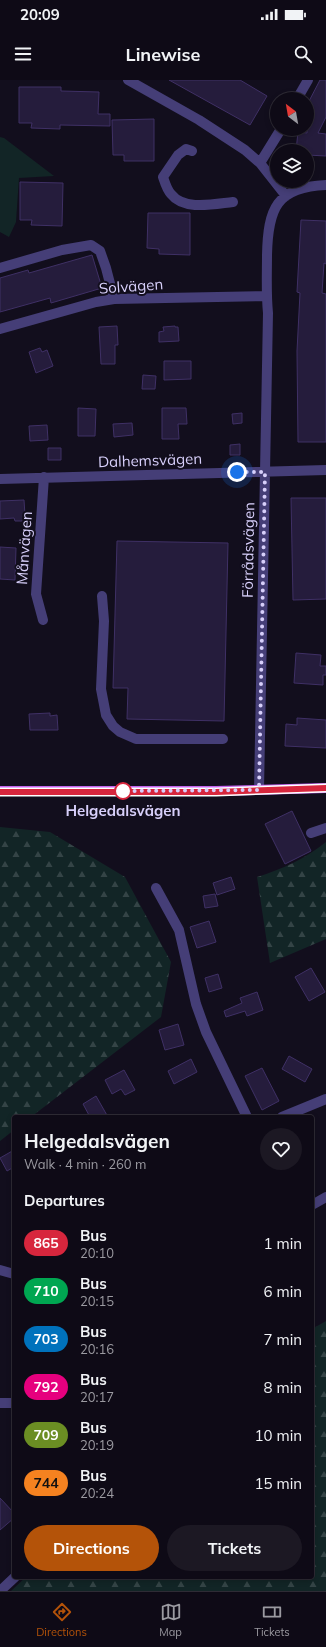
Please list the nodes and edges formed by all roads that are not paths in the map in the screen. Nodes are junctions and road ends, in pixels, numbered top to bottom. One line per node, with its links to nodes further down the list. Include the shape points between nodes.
1 (128, 80): 6 (street, via 199,120)
2 (308, 80): 3 (street)
3 (301, 92)
4 (277, 136): 6 (street)
5 (192, 151): 9 (street, via 186,149 178,154 163,177 169,193 176,200 185,203 209,205)
6 (260, 163): 8 (street)
7 (326, 185): 8 (street, via 298,189)
8 (286, 196): 11 (street, Förrådsvägen, via 278,202 272,212 267,237)
9 (233, 202)
10 (0, 268): 12 (street, via 62,250 91,245 100,251)
11 (267, 296): 12 (street, Solvägen); 15 (street, Förrådsvägen)
12 (114, 299): 13 (street, Solvägen)
13 (0, 329)
14 (326, 470): 15 (street, Dalhemsvägen)
15 (265, 472): 16 (street, Dalhemsvägen); 22 (street, Förrådsvägen)
16 (44, 477): 17 (street, Dalhemsvägen); 19 (street, Månvägen, via 36,594)
17 (0, 479)
18 (102, 596): 20 (street, via 104,621 101,689 106,715 113,726 136,739)
19 (43, 620)
20 (223, 739)
21 (326, 788): 22 (main road)
22 (259, 790): 23 (main road)
23 (0, 792)
24 (326, 828): 25 (street)
25 (311, 833)
26 (156, 888): 28 (street, via 179,930 196,1004 206,1032)
27 (326, 1099): 29 (street)
28 (246, 1115)
29 (287, 1115)
30 (326, 1197): 31 (street)
31 (314, 1204)
32 (0, 1270): 33 (street)
33 (12, 1273)
34 (0, 1403): 35 (street)
35 (12, 1403)
36 (13, 1579): 37 (street)
37 (0, 1591)

